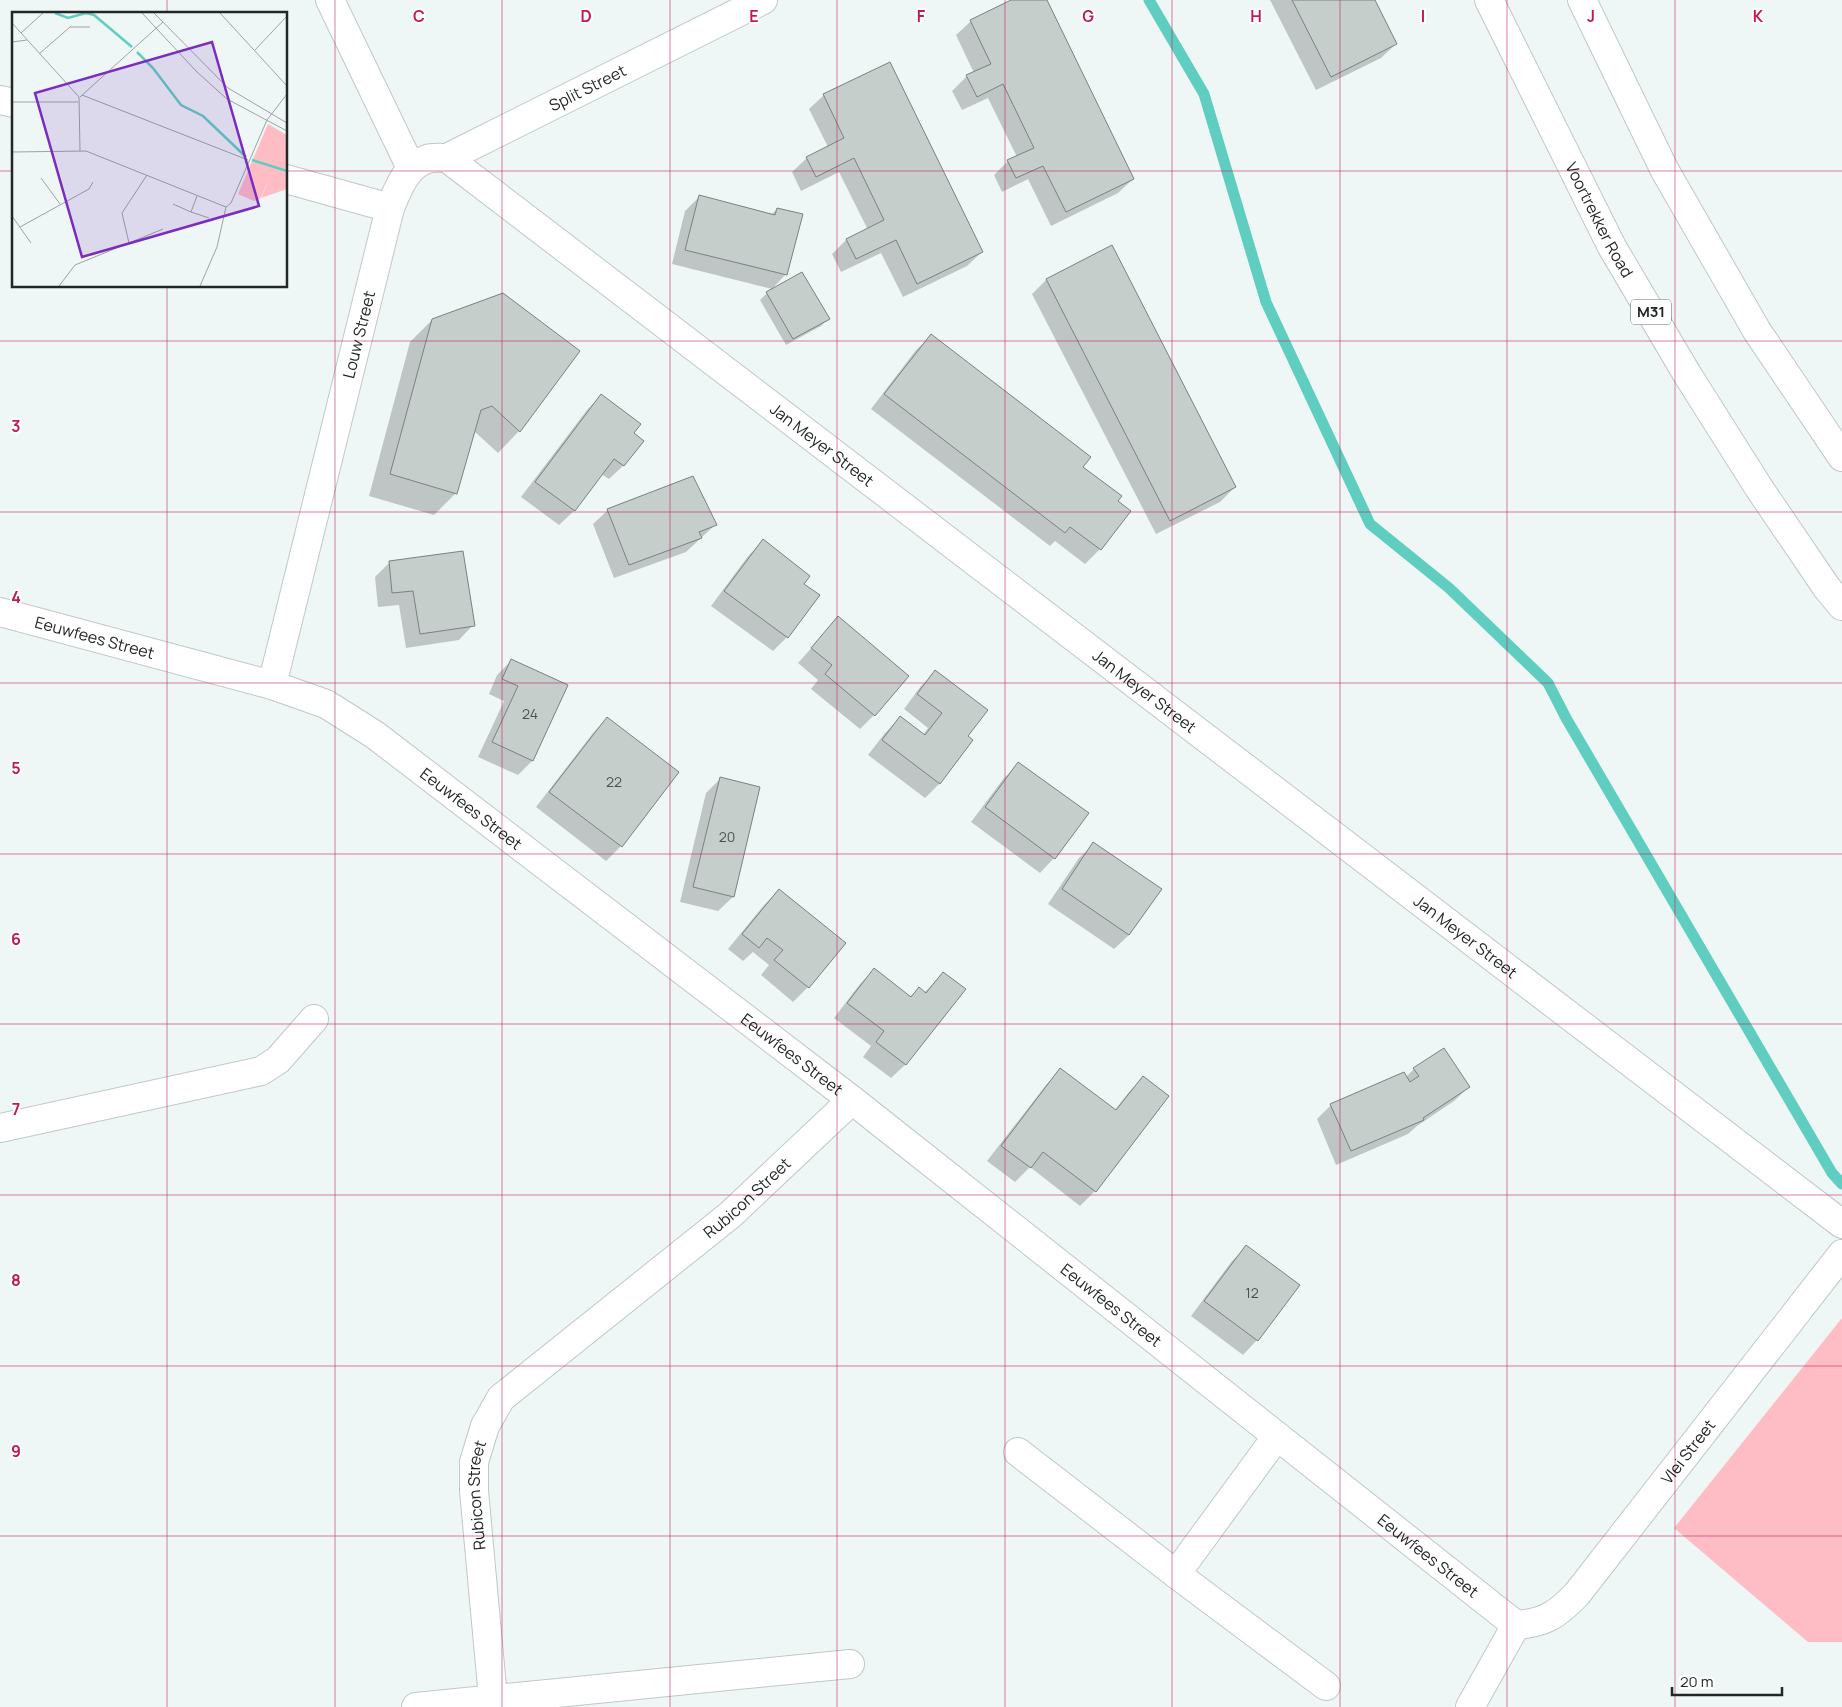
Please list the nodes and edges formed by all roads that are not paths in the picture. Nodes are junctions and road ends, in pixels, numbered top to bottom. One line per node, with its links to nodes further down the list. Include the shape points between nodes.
1 (330, 0): 6 (street)
2 (763, 0): 5 (street, Split Street)
3 (1489, 0): 10 (street, Voortrekker Road / M31, via 1612,247 1759,488)
4 (1582, 0): 9 (street, via 1664,169 1757,331)
5 (447, 158): 6 (street, Split Street, via 428,158); 16 (street, Jan Meyer Street)
6 (411, 168): 8 (street, Louw Street)
7 (288, 180): 8 (street)
8 (390, 208): 12 (street, Louw Street)
9 (1842, 457)
10 (1842, 606)
11 (0, 612): 12 (street, Eeuwfees Street)
12 (272, 685): 14 (street, Eeuwfees Street, via 326,704 375,736)
13 (314, 1019): 15 (street, via 278,1060 261,1071)
14 (852, 1100): 18 (street, Eeuwfees Street); 24 (street, Rubicon Street, via 730,1215 501,1398 485,1426 474,1462)
15 (0, 1128)
16 (1842, 1224)
17 (1842, 1254): 21 (street, Vlei Street, via 1577,1594 1566,1606 1536,1624)
18 (1277, 1436): 20 (street); 21 (street, Eeuwfees Street)
19 (1018, 1452): 20 (street)
20 (1176, 1574): 23 (street)
21 (1516, 1626): 26 (street)
22 (850, 1664): 24 (street)
23 (1326, 1686)
24 (493, 1698): 25 (street)
25 (416, 1707)
26 (1470, 1707)

